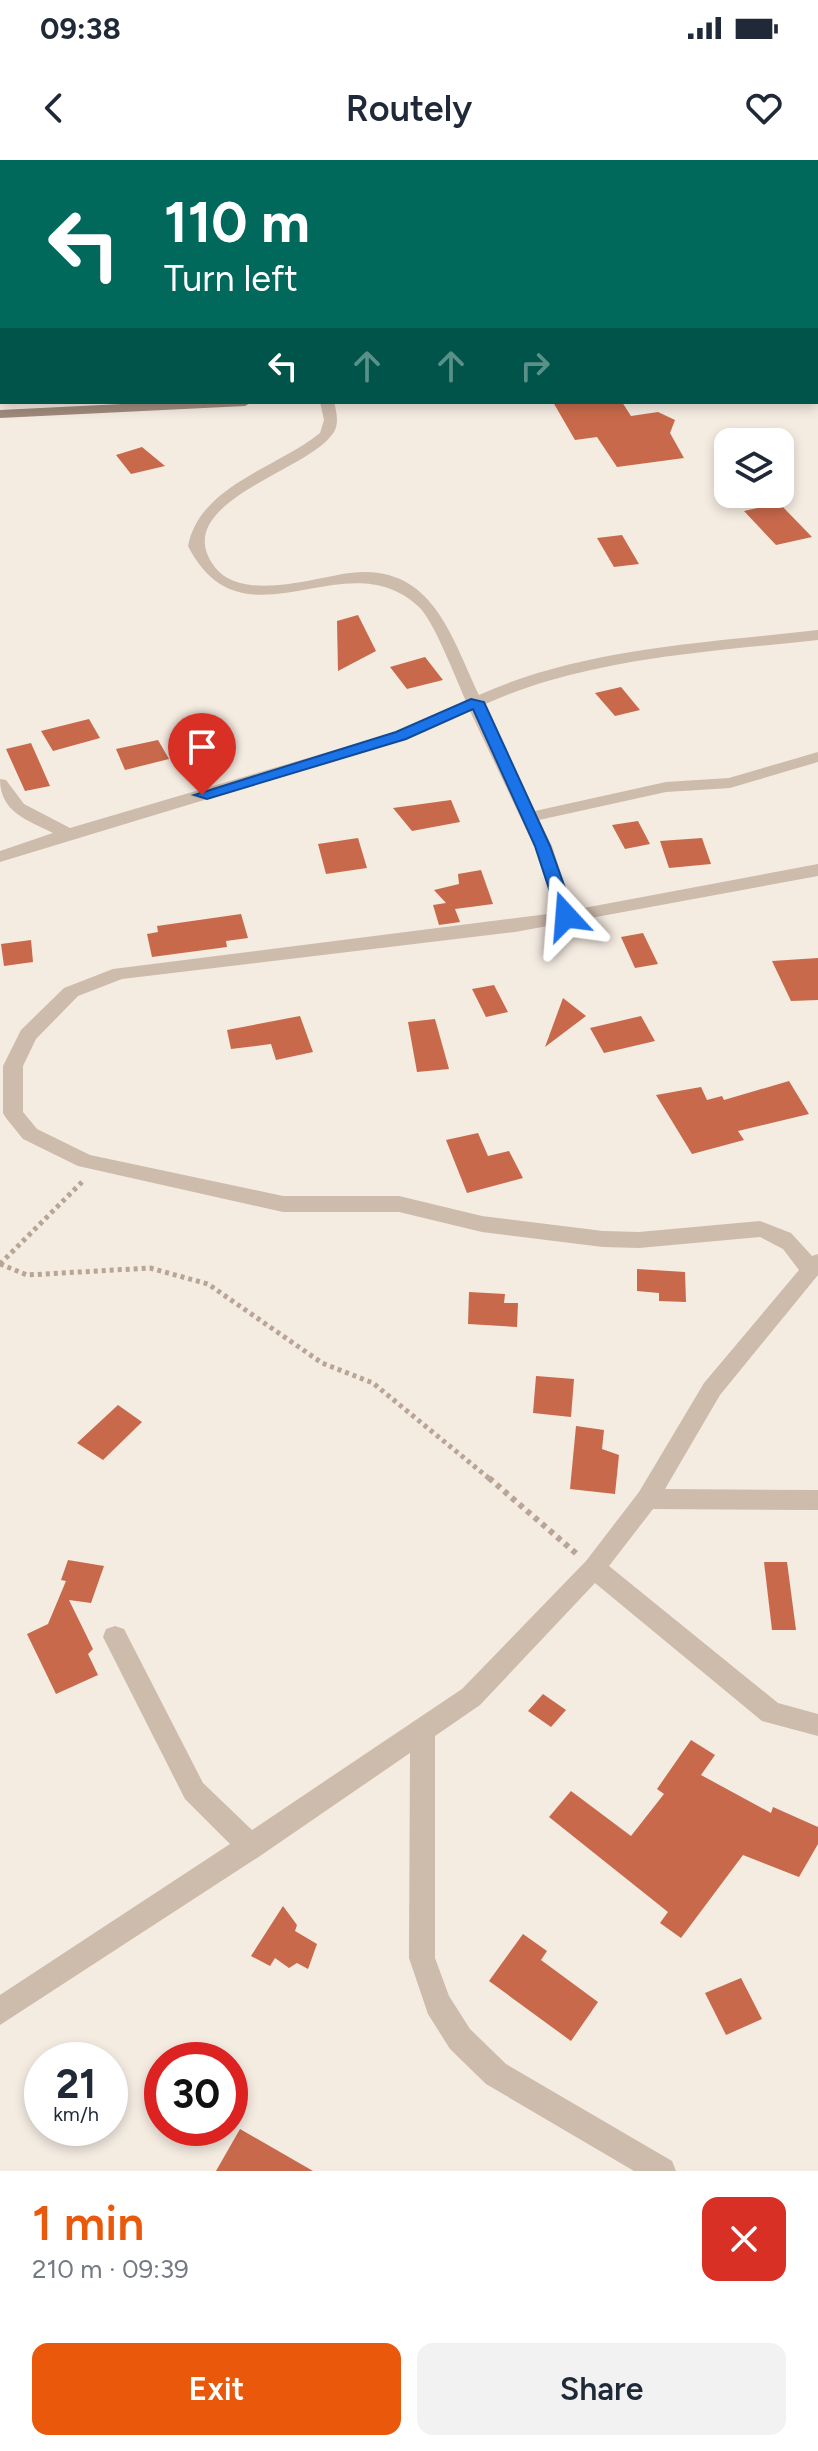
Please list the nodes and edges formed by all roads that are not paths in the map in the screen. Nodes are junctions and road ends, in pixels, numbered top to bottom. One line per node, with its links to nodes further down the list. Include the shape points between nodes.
1 (204, 404): 3 (street)
2 (328, 404): 5 (street, via 332,419 327,434 313,448 218,503 198,531 198,558 217,579 245,589 305,587 352,575 397,584 429,607)
3 (0, 414)
4 (816, 637): 5 (street, via 605,661)
5 (477, 702): 8 (street); 9 (street, via 401,735)
6 (818, 757): 8 (street, via 730,783 666,787)
7 (0, 784): 9 (street, via 18,808)
8 (529, 817): 12 (street)
9 (66, 833): 10 (street)
10 (0, 857)
11 (818, 870): 12 (street)
12 (566, 916): 13 (street, via 410,940 119,973 71,992 28,1035 13,1066 13,1113 30,1134 95,1163 283,1204 399,1204 482,1224 603,1239 760,1229 791,1241)
13 (814, 1266): 14 (street, via 712,1389)
14 (647, 1499): 15 (street); 16 (street)
15 (818, 1500)
16 (594, 1568): 18 (street, via 771,1713); 19 (street, via 471,1697)
17 (115, 1637): 20 (street, via 194,1791)
18 (818, 1725)
19 (423, 1730): 20 (street); 22 (street, via 422,1958 438,2004 460,2039 496,2074)
20 (251, 1847): 21 (street)
21 (0, 2011)
22 (662, 2171)

